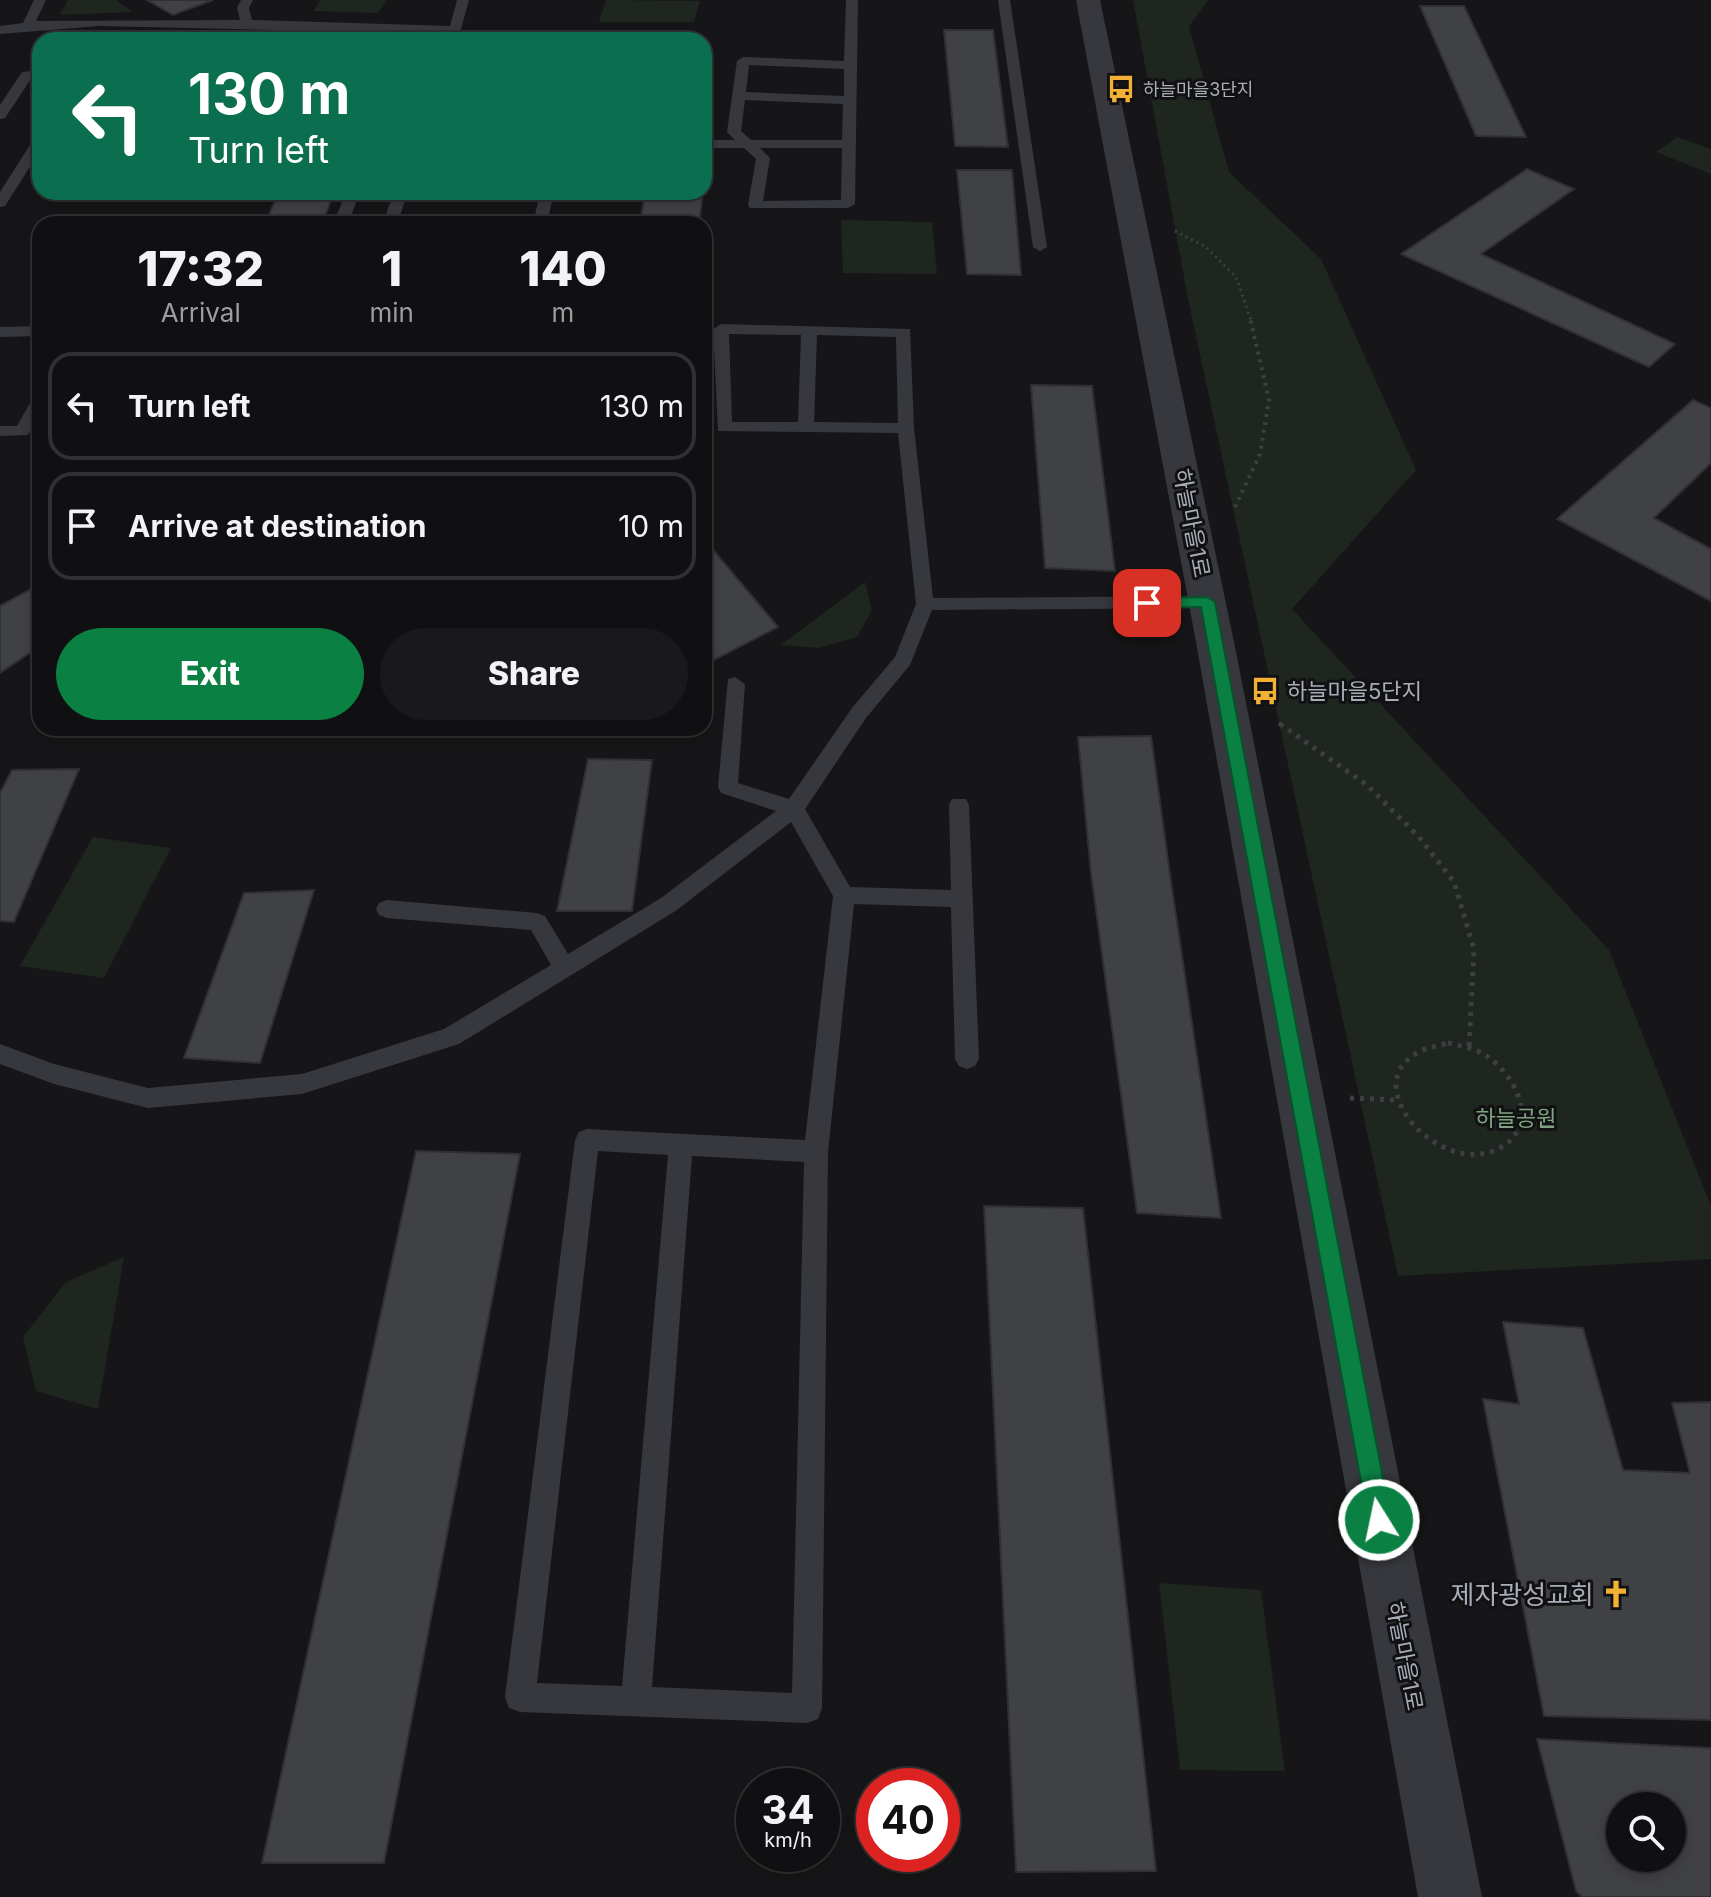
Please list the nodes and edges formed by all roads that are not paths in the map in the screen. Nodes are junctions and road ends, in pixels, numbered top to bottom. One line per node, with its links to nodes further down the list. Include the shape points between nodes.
1 (40, 0): 9 (lane)
2 (247, 0): 8 (lane)
3 (463, 0): 13 (lane)
4 (852, 0): 14 (lane)
5 (1004, 0): 24 (lane)
6 (1088, 0): 32 (street, 하늘마을1로)
7 (116, 23): 8 (lane); 9 (lane); 11 (lane)
8 (247, 23): 12 (lane)
9 (28, 25): 10 (lane)
10 (0, 30)
11 (110, 32)
12 (402, 32)
13 (454, 32)
14 (852, 65): 16 (lane, via 743,61); 17 (lane)
15 (32, 75): 18 (lane)
16 (741, 96): 17 (lane); 20 (lane, via 734,132)
17 (851, 100): 21 (lane)
18 (0, 115)
19 (712, 144): 20 (lane)
20 (750, 144): 21 (lane); 21 (lane, via 763,158 755,205 848,204)
21 (849, 144)
22 (32, 153): 23 (lane)
23 (0, 203)
24 (1040, 247)
25 (809, 329): 29 (lane); 29 (lane, via 721,329 724,427); 30 (lane, via 904,332)
26 (32, 331): 27 (lane)
27 (0, 332)
28 (32, 414): 31 (lane, via 22,431)
29 (806, 428): 30 (lane)
30 (906, 428): 33 (lane)
31 (0, 431)
32 (1207, 602): 33 (lane); 46 (street, 하늘마을1로)
33 (925, 604): 36 (lane, via 903,660 859,713)
34 (735, 684): 36 (lane, via 728,787)
35 (959, 805): 38 (lane)
36 (794, 809): 37 (lane); 40 (lane, via 669,904)
37 (844, 895): 38 (lane); 44 (lane)
38 (961, 899): 42 (lane)
39 (387, 909): 40 (lane, via 537,922)
40 (565, 969): 41 (lane, via 451,1037 302,1084 148,1098)
41 (0, 1054)
42 (967, 1059)
43 (681, 1145): 44 (lane); 45 (lane); 45 (lane, via 587,1140 520,1697)
44 (816, 1152): 45 (lane, via 807,1708)
45 (636, 1701)
46 (1450, 1897)

